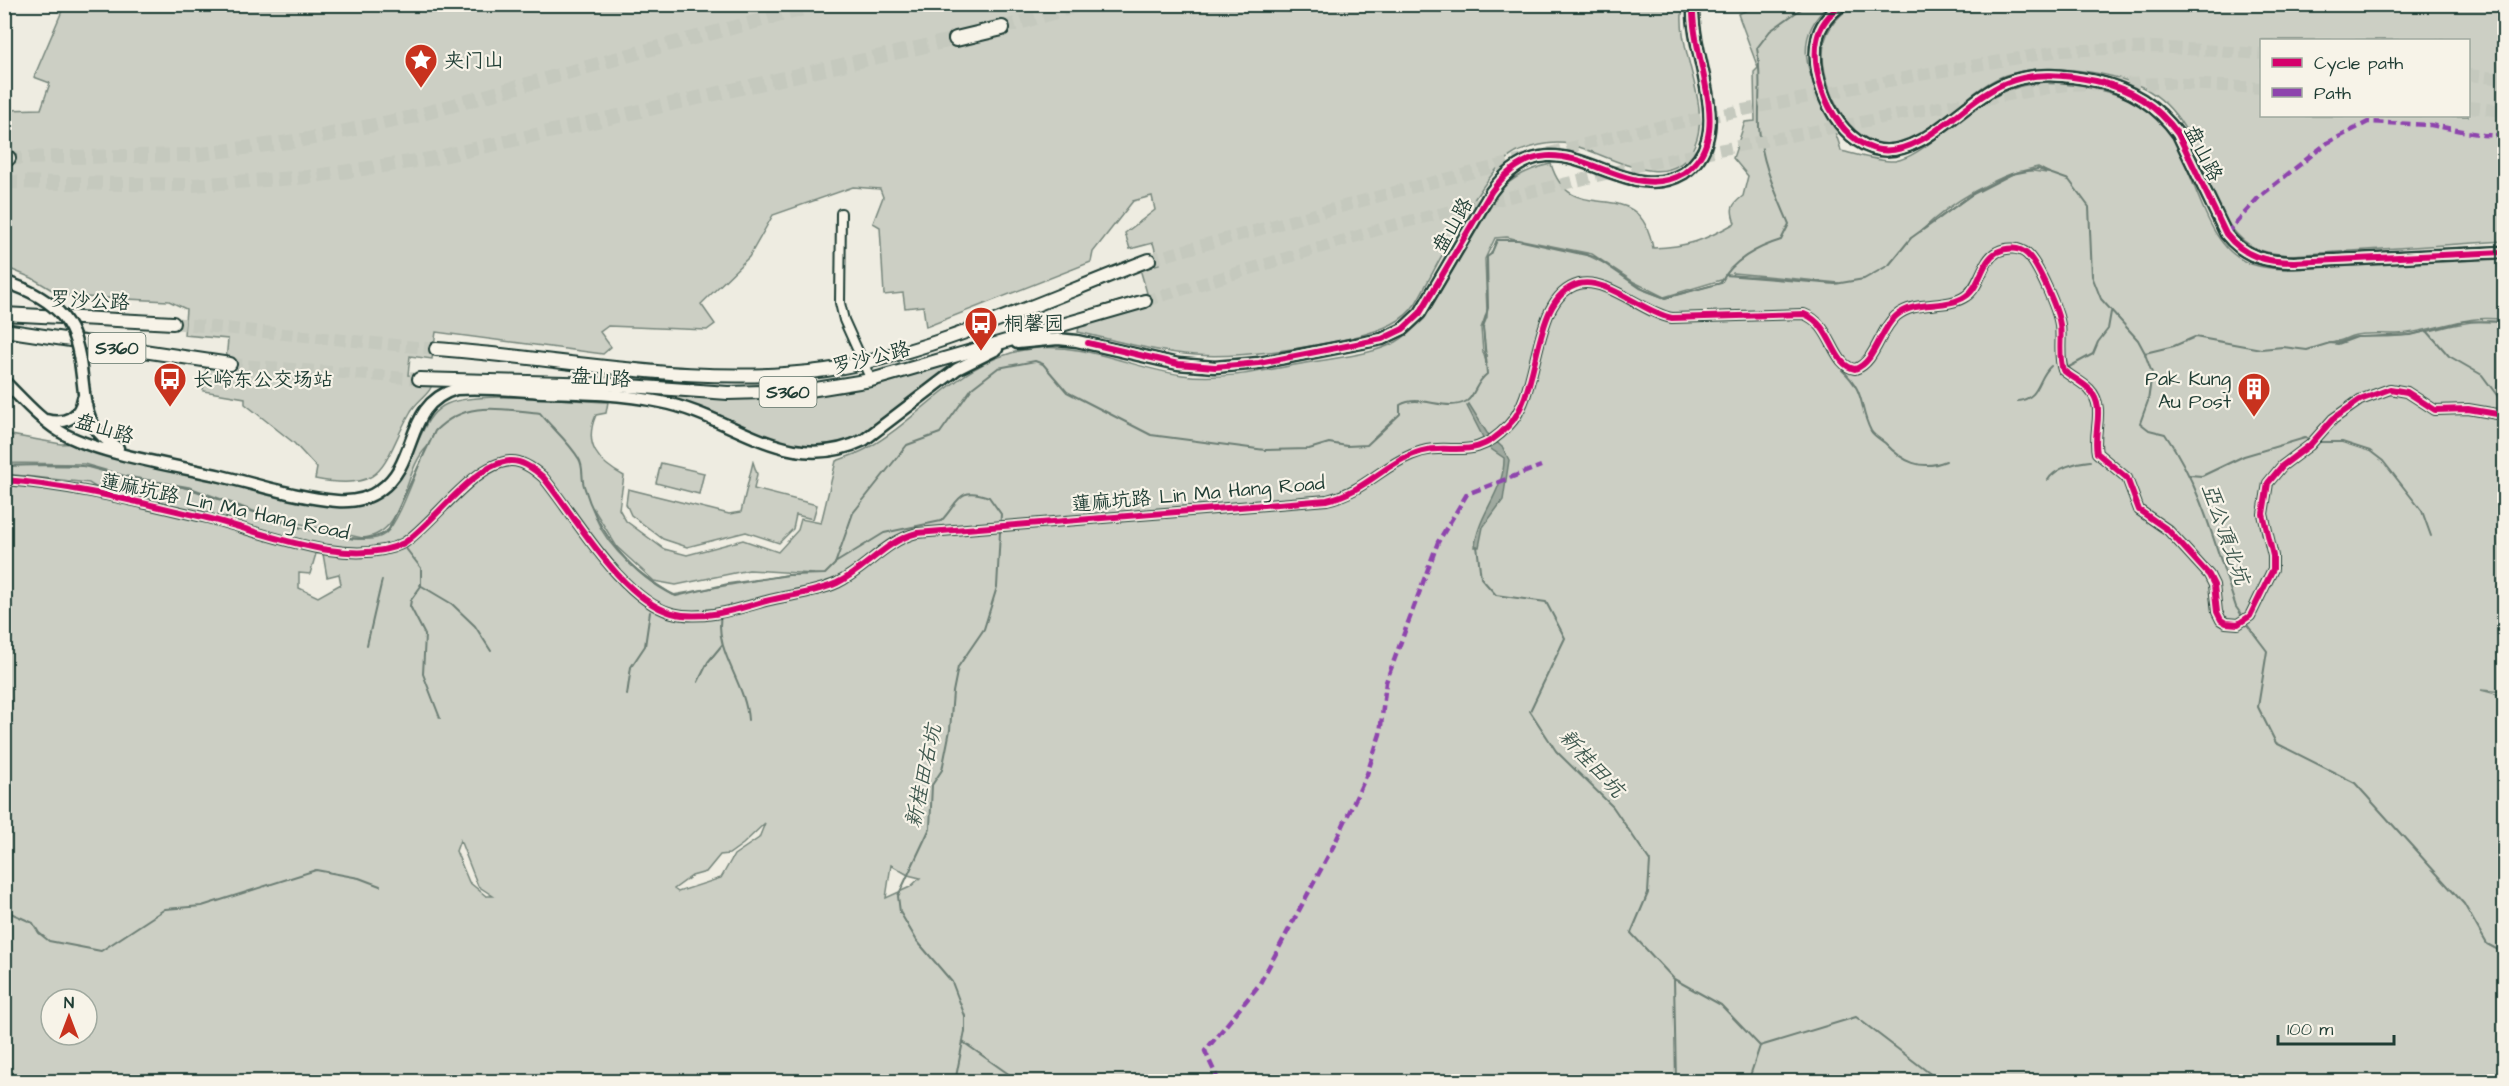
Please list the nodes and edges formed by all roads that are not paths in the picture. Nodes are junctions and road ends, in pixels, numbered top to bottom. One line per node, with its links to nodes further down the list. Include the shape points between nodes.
1 (1693, 4): 22 (main road, 盘山路, via 1710,127 1701,156 1677,176 1654,181 1630,179 1570,158 1545,156 1524,162 1491,192 1420,313 1403,329 1382,339 1259,363 1215,367 1178,364 1083,342 1035,340 993,350 957,369 864,440 832,452 785,449 702,413 652,400 468,388 445,392 434,399 419,418 406,456 392,479 368,497 354,501 321,499)
2 (1844, 4): 6 (main road, 盘山路, via 1821,27 1817,69 1838,118 1851,135 1871,148 1892,150 1915,144 1970,102 2017,79 2046,75 2081,78 2130,92 2167,119 2226,234 2246,253 2294,262)
3 (1002, 28): 4 (highway)
4 (956, 39)
5 (841, 213): 14 (street, via 840,303)
6 (2505, 252)
7 (1149, 260): 14 (main road, 罗沙公路 / S360, via 965,331)
8 (4, 281): 19 (main road, 盘山路, bridge, via 46,300 70,323)
9 (1145, 301): 17 (main road, 罗沙公路 / S360)
10 (4, 314): 11 (main road, 罗沙公路 / S360)
11 (173, 323)
12 (4, 330): 15 (main road, 罗沙公路 / S360)
13 (435, 349): 14 (main road, 罗沙公路 / S360, via 707,376 814,371)
14 (862, 362): 17 (street)
15 (230, 364)
16 (419, 379): 17 (main road, 罗沙公路 / S360, via 590,383 758,393)
17 (871, 380)
18 (4, 381): 21 (main road, 盘山路)
19 (84, 393): 21 (main road, via 81,408 68,420 56,422); 22 (main road, 盘山路, via 90,421 100,435)
20 (2505, 412): 23 (street, 蓮麻坑路 Lin Ma Hang Road, via 2435,410 2403,390 2390,388 2360,400 2333,419 2310,446 2282,466 2268,483 2263,514 2273,569 2249,618 2236,624 2226,624 2218,616 2214,585 2207,573 2168,530 2140,512 2127,478 2097,453 2097,400 2087,387 2063,370 2056,312 2032,260 2026,252 2014,248 1989,258 1963,298 1913,307 1897,316 1866,361 1855,369 1844,366 1821,324 1804,314 1672,318 1599,285 1575,285 1560,296 1547,315 1522,407 1514,421 1494,439 1473,450 1431,449 1411,455 1364,486 1327,500 928,531 907,536 833,584 729,611 689,615 648,602 631,589 543,477 512,461 495,465 476,477 404,543 371,551 322,548 67,487)
21 (40, 417): 22 (main road, 盘山路, via 76,440)
22 (143, 458)
23 (4, 480)

